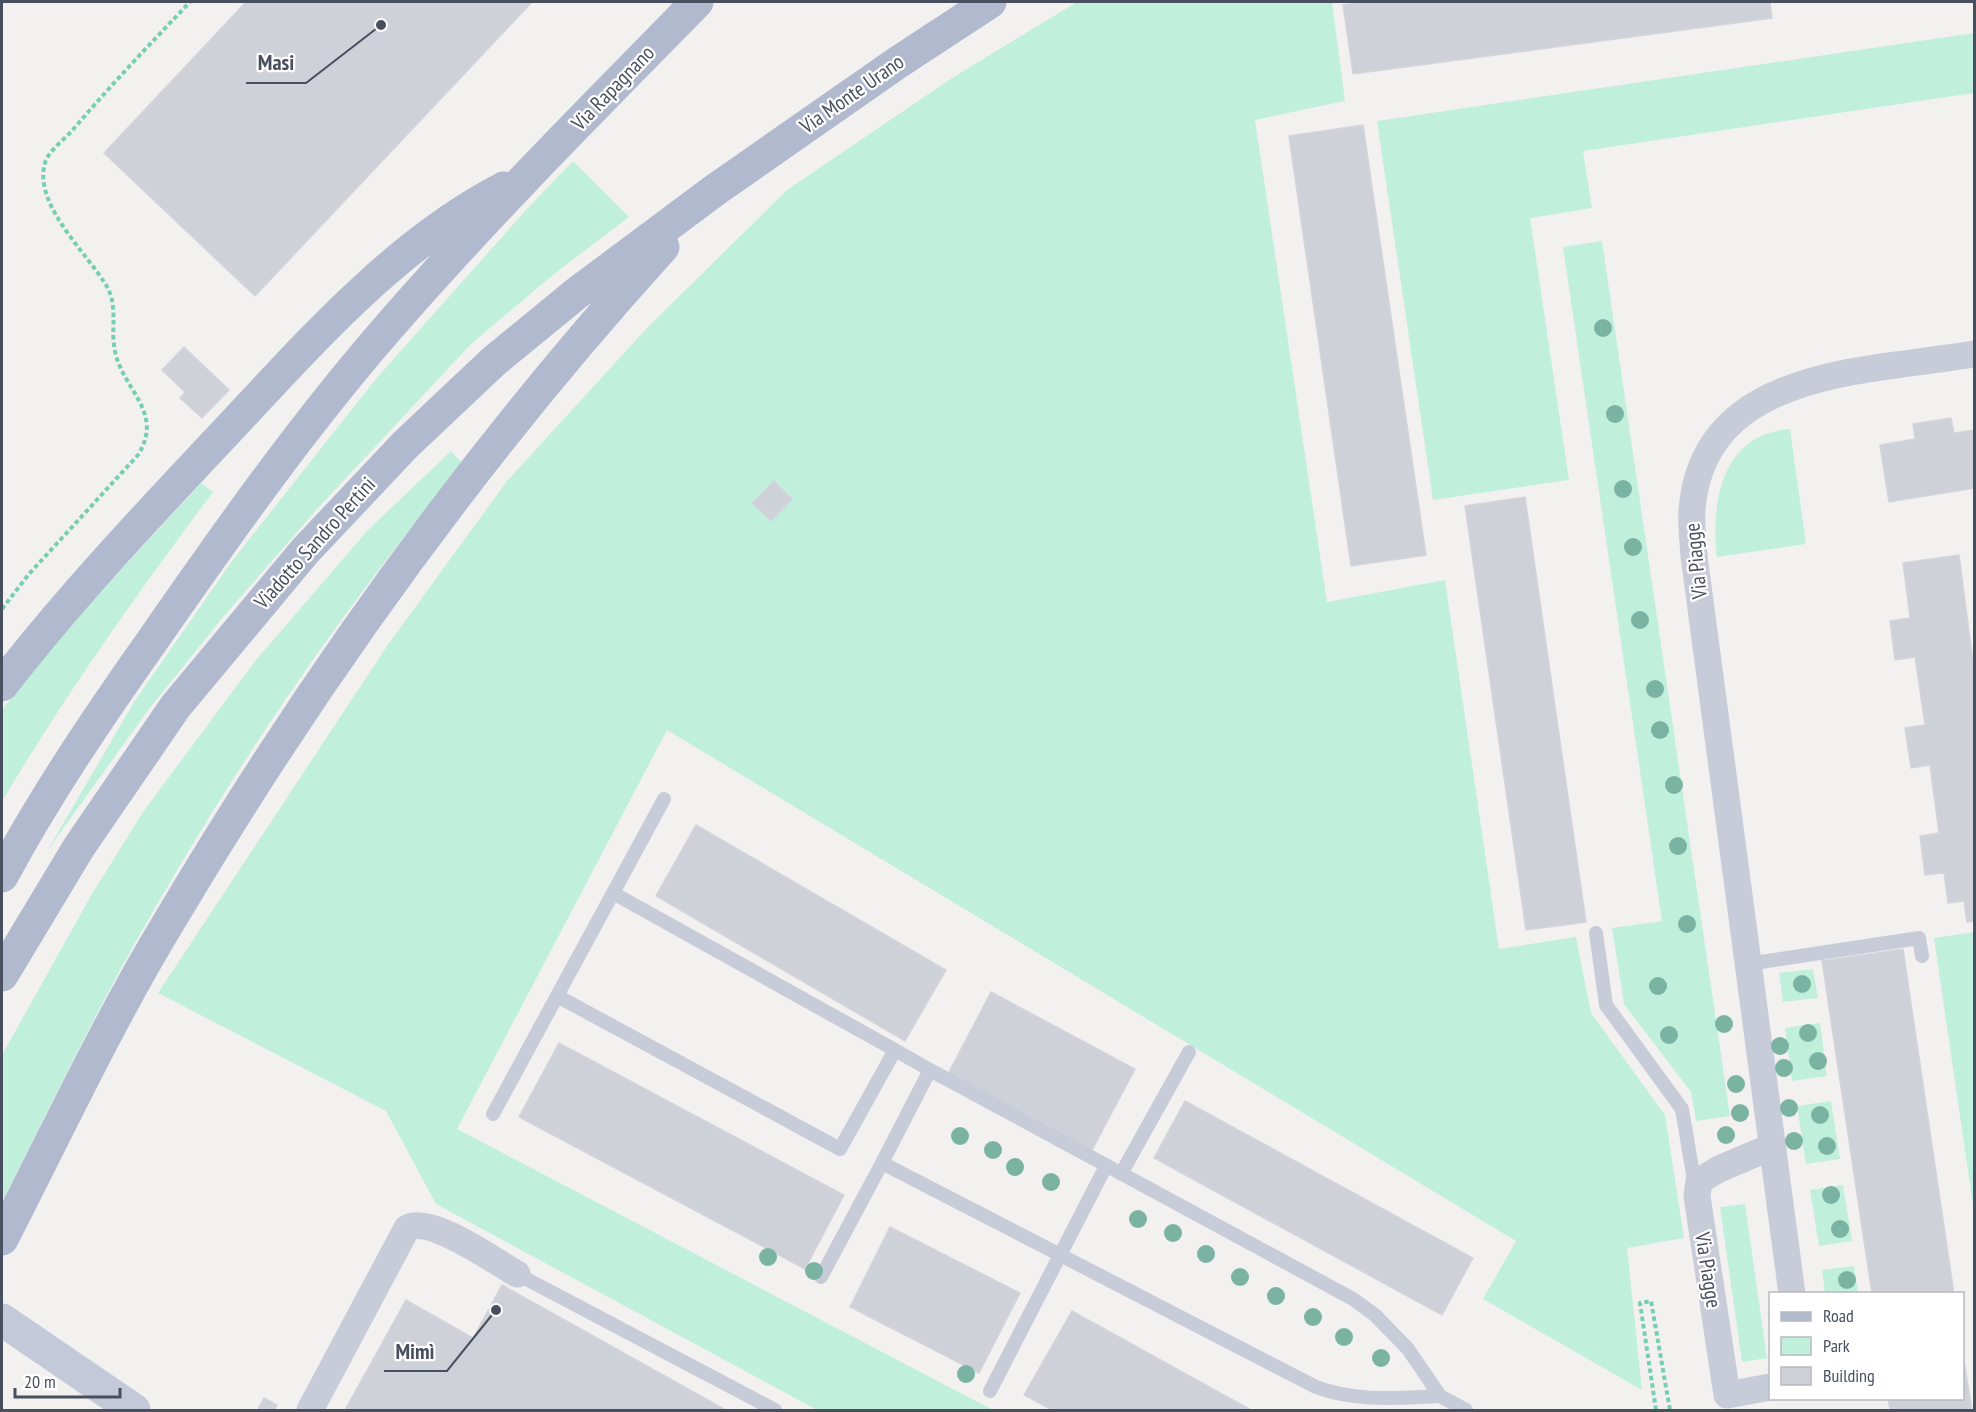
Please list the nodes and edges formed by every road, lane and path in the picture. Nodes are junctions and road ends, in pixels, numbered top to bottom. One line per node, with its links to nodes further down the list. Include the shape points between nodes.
1 (190, 2): 7 (path, via 104,92 46,161 42,184 64,227 107,286 115,313 115,353 144,410 146,440 138,455)
2 (697, 2): 4 (main road, Via Rapagnano)
3 (990, 2): 5 (main road, Via Monte Urano)
4 (530, 174): 8 (main road, via 446,222 359,296 94,572); 10 (main road, via 387,329 247,505 98,720)
5 (715, 190): 15 (main road, Viadotto Sandro Pertini, via 494,361 405,445 313,543 199,676 151,740 79,847); 26 (main road, via 559,366 353,636 169,921)
6 (1974, 354): 14 (street, Via Piagge, via 1814,380 1772,395 1728,424 1714,442 1699,475 1692,538)
7 (2, 609)
8 (2, 685)
9 (664, 800): 11 (lane)
10 (2, 876)
11 (613, 893): 16 (lane); 17 (lane)
12 (1596, 933): 25 (lane, via 1606,1005 1682,1109)
13 (1922, 956): 14 (lane, via 1919,938)
14 (1748, 964): 21 (street, Via Piagge)
15 (2, 975)
16 (557, 996): 17 (lane, via 840,1149); 20 (lane)
17 (895, 1050): 19 (lane)
18 (1189, 1052): 24 (lane)
19 (930, 1070): 22 (lane); 23 (lane)
20 (493, 1114)
21 (1771, 1147): 25 (street, via 1710,1173 1699,1181); 30 (street, Via Piagge)
22 (882, 1163): 27 (lane); 29 (lane)
23 (1106, 1166): 24 (lane); 27 (lane)
24 (1121, 1174): 34 (lane, via 1365,1307 1408,1349)
25 (1696, 1196): 32 (street, Via Piagge, via 1727,1395)
26 (2, 1239)
27 (1060, 1256): 33 (lane); 34 (lane, via 1323,1389 1373,1398)
28 (517, 1274): 36 (street, via 434,1227 407,1227); 37 (lane)
29 (821, 1277)
30 (1792, 1292)
31 (2, 1320): 35 (street)
32 (1769, 1387)
33 (990, 1391)
34 (1440, 1396): 38 (lane)
35 (134, 1410)
36 (310, 1410)
37 (775, 1410)
38 (1466, 1410)
39 (1656, 1410): 40 (path, via 1640,1303 1651,1301)
40 (1670, 1410)

